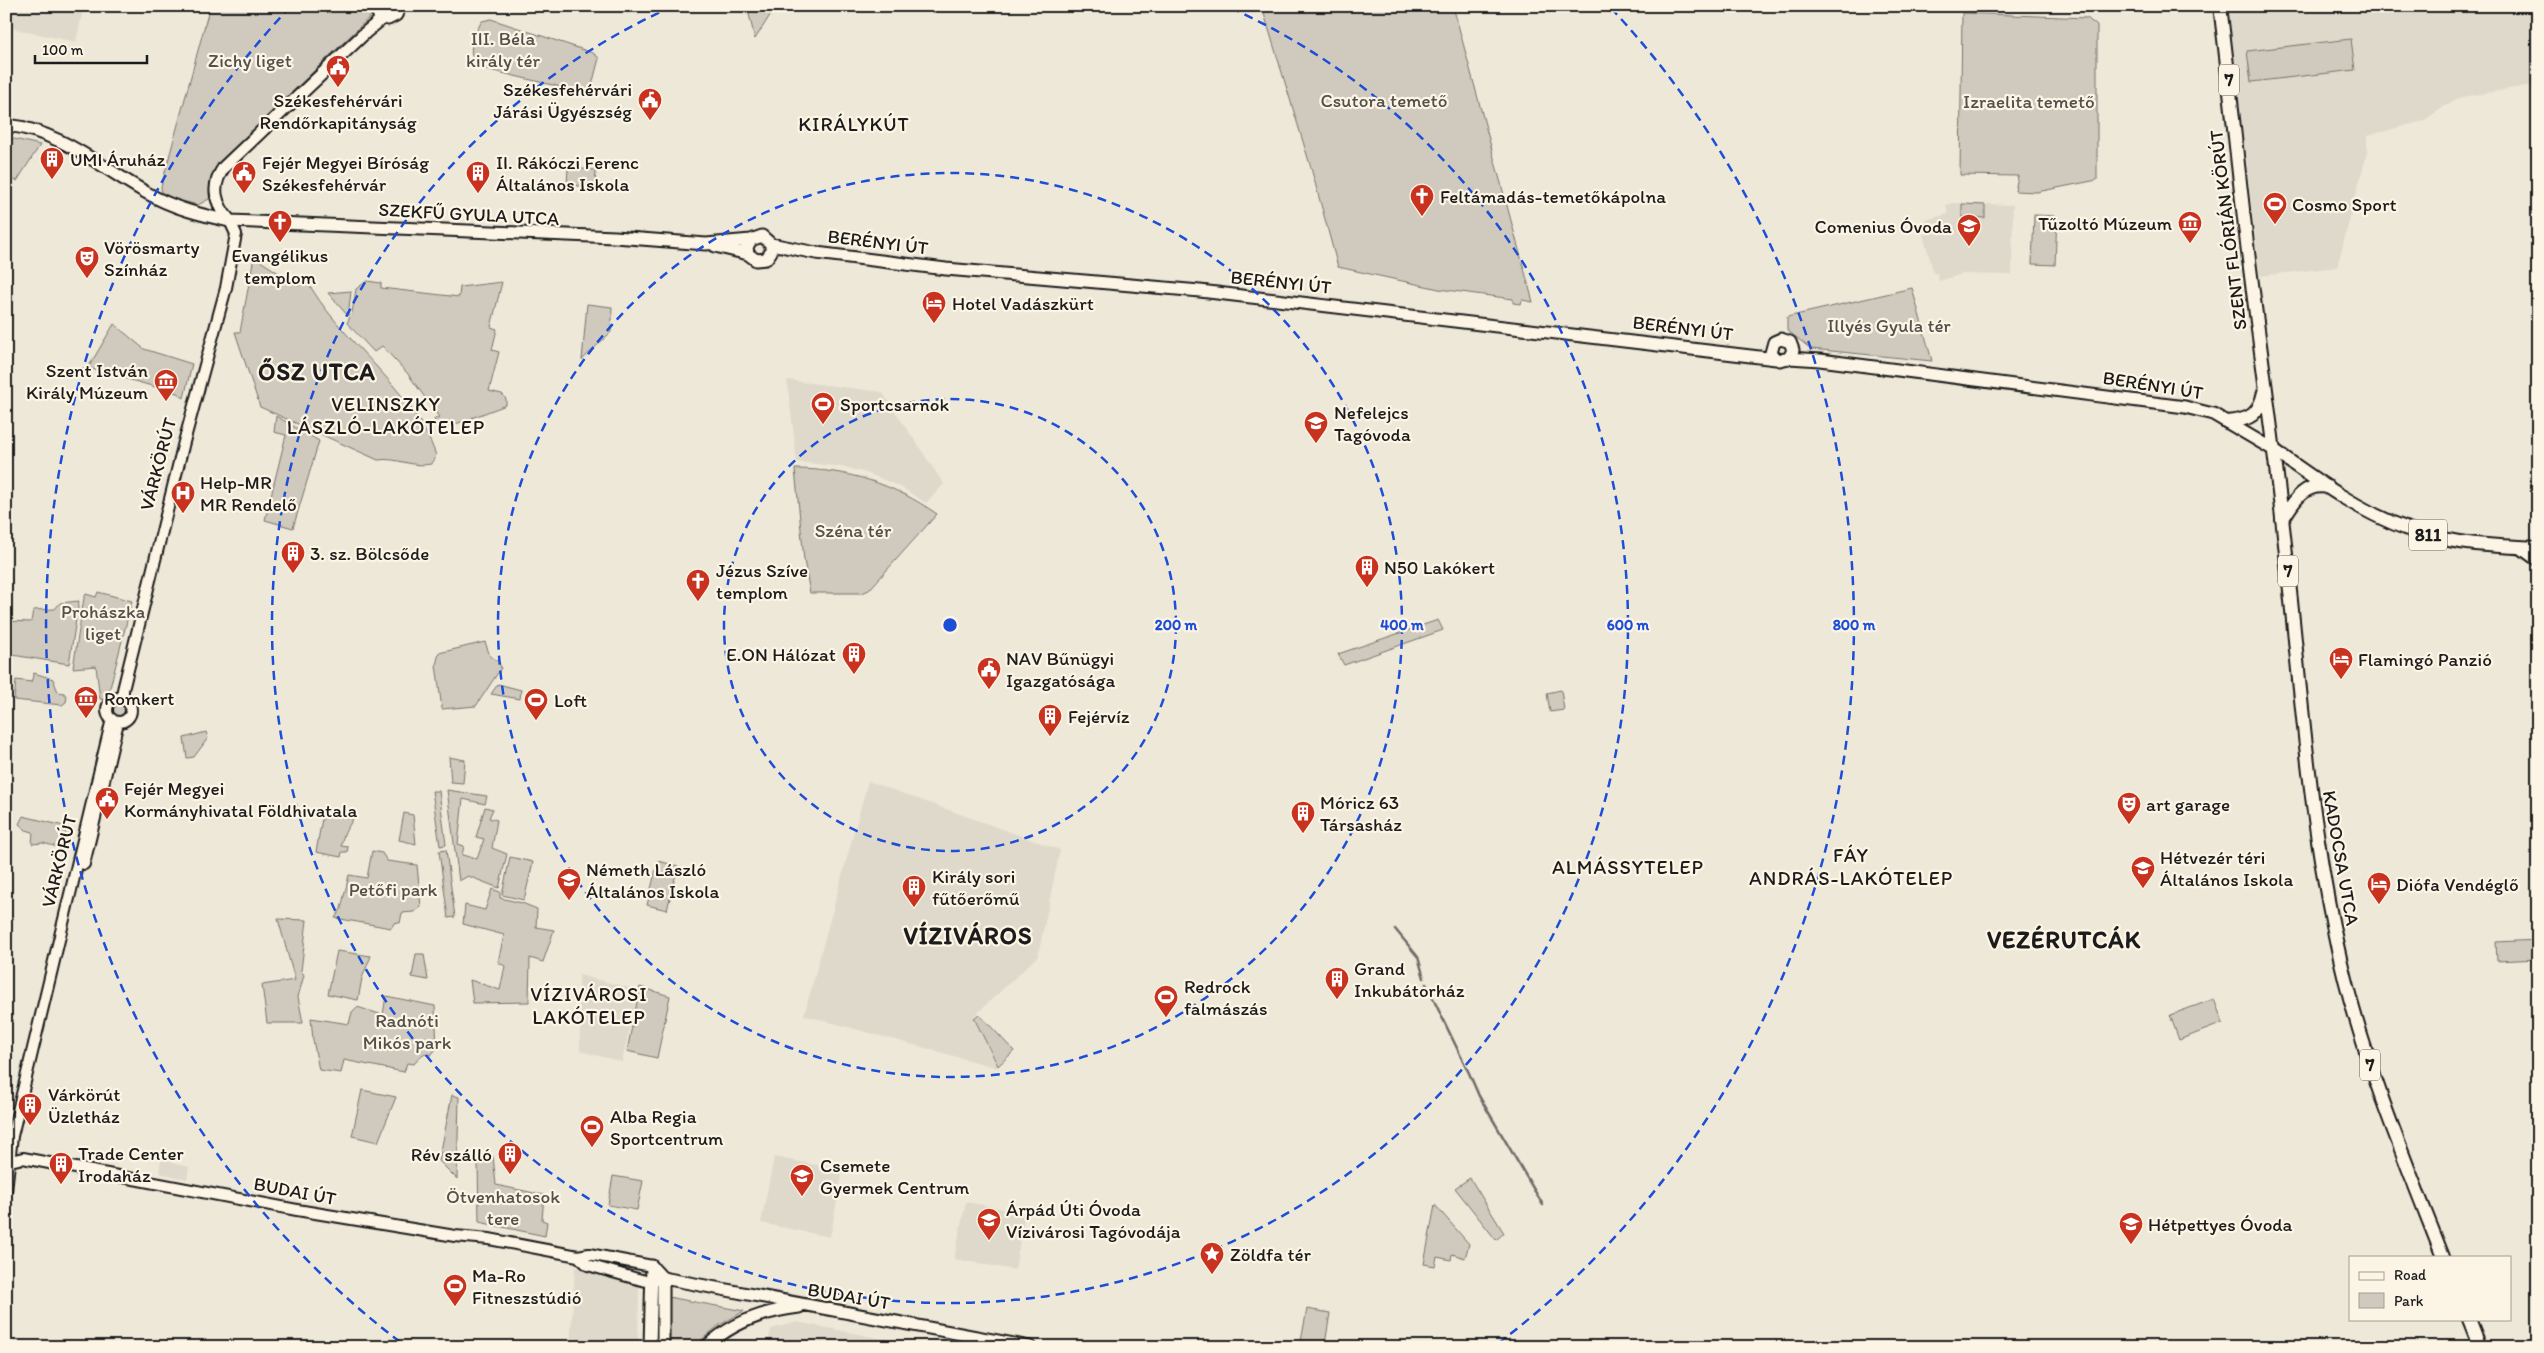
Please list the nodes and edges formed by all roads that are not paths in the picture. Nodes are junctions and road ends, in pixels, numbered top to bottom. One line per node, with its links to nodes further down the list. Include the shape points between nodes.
1 (400, 6): 3 (main road, via 391,18)
2 (2220, 6): 16 (main road, SZENT FLÓRIÁN KÖRÚT / 7)
3 (379, 12): 5 (main road, via 366,32 220,174 215,192)
4 (6, 125): 5 (main road, SZEKFŰ GYULA UTCA, via 53,138 171,205)
5 (230, 221): 7 (main road, SZEKFŰ GYULA UTCA, via 615,237); 24 (street, VÁRKÖRÚT, via 217,305)
6 (751, 240): 7 (main road, SZEKFŰ GYULA UTCA); 8 (main road, BERÉNYI ÚT, via 762,236); 9 (main road)
7 (706, 244): 9 (main road, SZEKFŰ GYULA UTCA)
8 (770, 249): 9 (main road, BERÉNYI ÚT, via 759,261); 12 (main road, BERÉNYI ÚT, via 965,271 1200,291)
9 (748, 254)
10 (1772, 345): 11 (main road, BERÉNYI ÚT, via 1781,339); 12 (main road, BERÉNYI ÚT); 13 (main road, via 1771,352)
11 (1792, 345): 14 (main road, via 1793,352); 15 (main road, BERÉNYI ÚT)
12 (1741, 353): 13 (main road, BERÉNYI ÚT)
13 (1776, 358): 14 (main road, BERÉNYI ÚT)
14 (1789, 358): 15 (main road, BERÉNYI ÚT)
15 (1820, 360): 17 (main road, BERÉNYI ÚT, via 2185,407 2213,414)
16 (2266, 380): 17 (main road, via 2256,414 2243,421); 18 (main road, SZENT FLÓRIÁN KÖRÚT / 7)
17 (2227, 422): 18 (main road, BERÉNYI ÚT)
18 (2274, 450): 19 (main road, BERÉNYI ÚT / 811); 20 (main road, KADOCSA UTCA / 7)
19 (2328, 487): 20 (main road, via 2315,487 2304,492 2294,500); 21 (main road, BERÉNYI ÚT / 811, via 2391,522 2421,534)
20 (2282, 520): 29 (main road, KADOCSA UTCA / 7, via 2315,827 2337,943 2377,1087)
21 (2519, 547): 22 (main road, BERÉNYI ÚT / 811); 23 (street)
22 (2538, 548)
23 (2538, 561)
24 (119, 699): 25 (street, VÁRKÖRÚT, via 108,708); 25 (street, VÁRKÖRÚT, via 130,706 130,714 126,720)
25 (115, 721): 26 (street, VÁRKÖRÚT, via 49,973 50,982)
26 (7, 1161): 27 (street, VÁRKÖRÚT); 28 (street, BUDAI ÚT, via 23,1158 297,1210)
27 (6, 1191)
28 (578, 1256): 30 (street, BUDAI ÚT, via 590,1254); 32 (street, BUDAI ÚT, via 597,1268)
29 (2443, 1256)
30 (652, 1266): 31 (street); 32 (main road)
31 (663, 1278): 32 (street, BUDAI ÚT); 33 (main road, BUDAI ÚT); 36 (main road)
32 (650, 1282): 35 (main road)
33 (808, 1306): 37 (main road, via 747,1320); 38 (main road, BUDAI ÚT)
34 (2469, 1320): 39 (main road)
35 (650, 1347)
36 (663, 1347)
37 (706, 1347)
38 (1030, 1347)
39 (2480, 1347)

